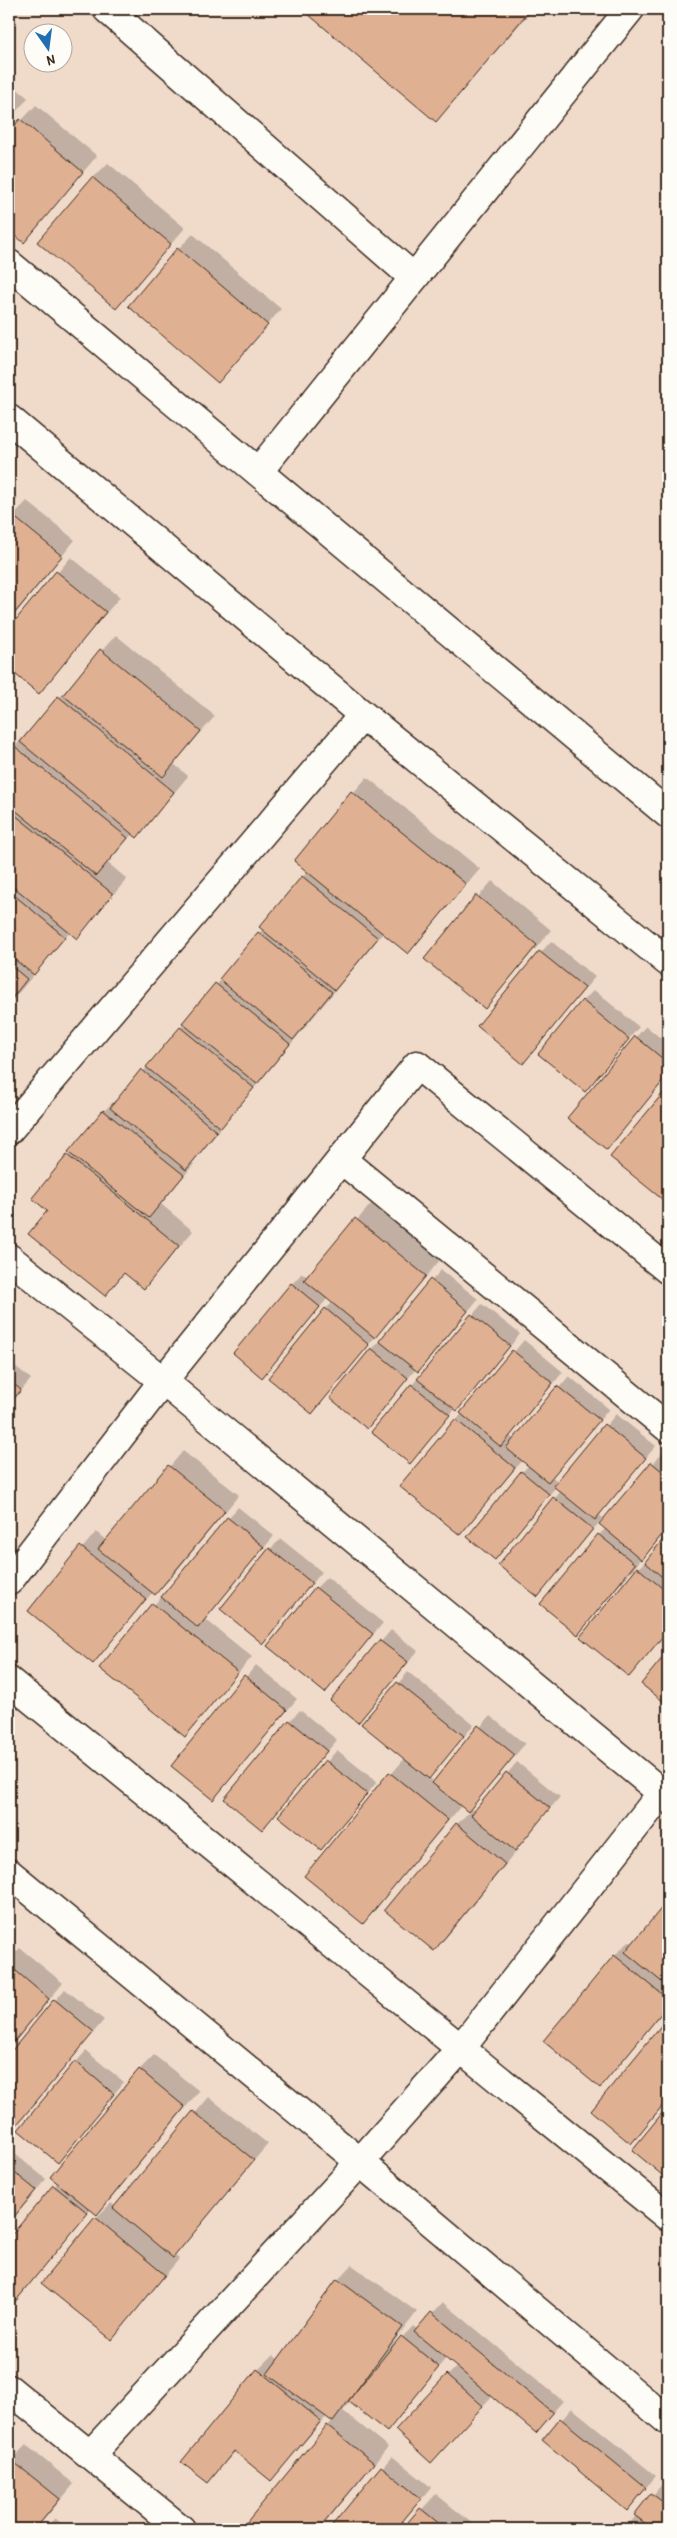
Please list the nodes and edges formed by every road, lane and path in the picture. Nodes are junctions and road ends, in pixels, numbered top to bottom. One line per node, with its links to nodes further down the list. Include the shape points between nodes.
1 (107, 9): 4 (street)
2 (630, 9): 4 (street)
3 (9, 264): 6 (street)
4 (414, 278): 6 (street)
5 (9, 419): 7 (street)
6 (258, 472): 8 (street)
7 (363, 715): 9 (street); 10 (street)
8 (668, 814)
9 (668, 962)
10 (9, 1130)
11 (341, 1160): 13 (street, via 417,1065); 14 (street); 15 (street)
12 (9, 1258): 14 (street)
13 (668, 1270)
14 (163, 1381): 16 (street); 18 (street)
15 (668, 1428)
16 (9, 1581)
17 (9, 1681): 20 (street)
18 (665, 1795): 20 (street)
19 (9, 1874): 21 (street)
20 (461, 2048): 21 (street); 22 (street)
21 (360, 2162): 24 (street); 25 (street)
22 (668, 2217)
23 (9, 2389): 25 (street)
24 (668, 2421)
25 (90, 2455): 26 (street)
26 (181, 2529)

